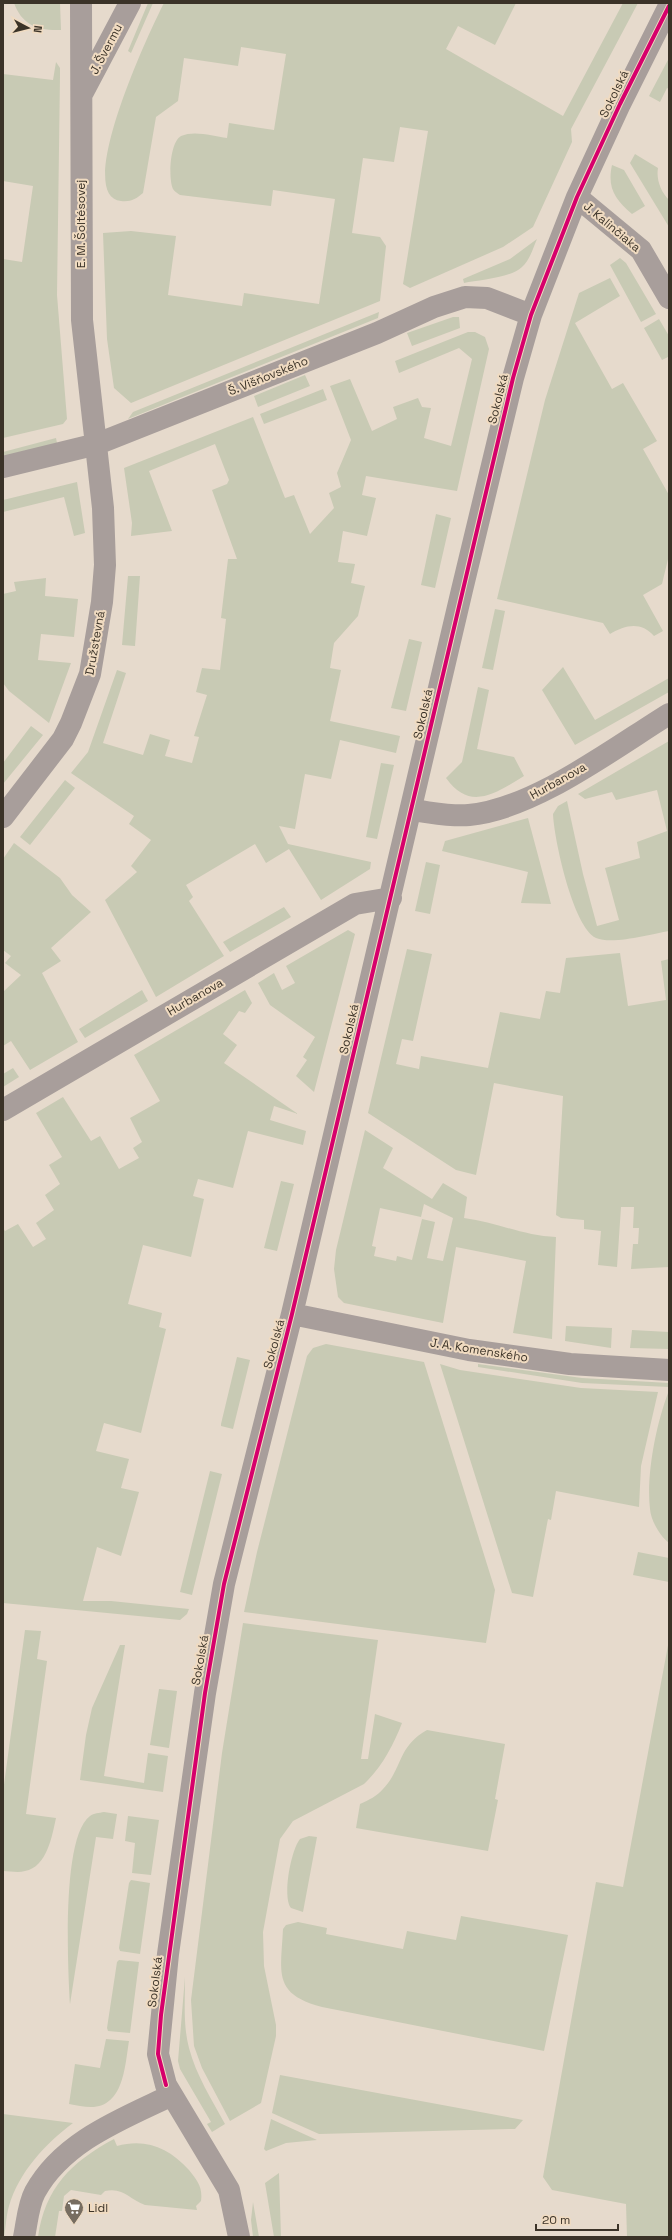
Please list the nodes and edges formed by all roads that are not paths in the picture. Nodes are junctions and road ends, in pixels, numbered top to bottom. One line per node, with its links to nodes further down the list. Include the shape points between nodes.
1 (81, 3): 4 (street, E. M. Šoltésovej)
2 (130, 3): 4 (street, J. Švermu)
3 (669, 6): 5 (street, Sokolská)
4 (82, 95): 8 (street, E. M. Šoltésovej, via 82,320)
5 (577, 197): 6 (street, J. Kalinčiaka, via 641,250); 7 (street, Sokolská)
6 (669, 298)
7 (531, 314): 8 (street, Š. Višňovského, via 486,298 465,297 434,307 377,333); 11 (street, Sokolská, via 500,431)
8 (97, 444): 9 (street, Š. Višňovského); 12 (street, Družstevná, via 105,565 102,602 90,674 80,704 63,739)
9 (3, 467)
10 (669, 714): 11 (street, Hurbanova, via 536,795 469,816)
11 (411, 810): 13 (street, Sokolská)
12 (4, 815)
13 (391, 898): 14 (street, Hurbanova, via 355,904); 15 (street, Sokolská)
14 (3, 1110)
15 (292, 1314): 16 (street, J. A. Komenského, via 469,1350 570,1364); 17 (street, Sokolská, via 224,1584 205,1693 158,2042 162,2073)
16 (669, 1370)
17 (172, 2095): 18 (street, via 86,2138 65,2156 34,2193); 19 (street, Sokolská, via 229,2190)
18 (24, 2237)
19 (239, 2237)

